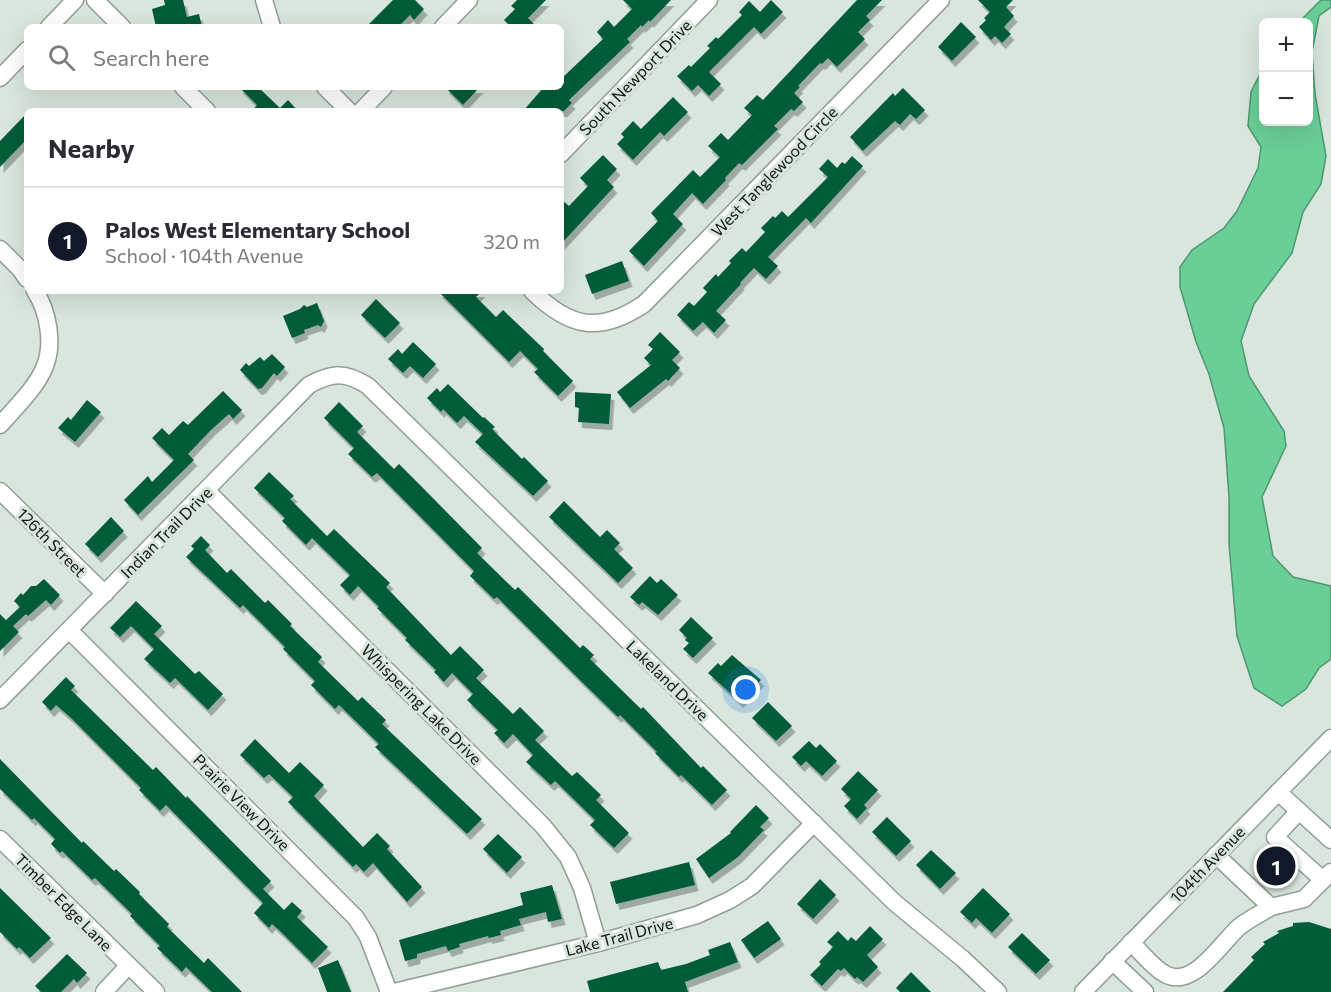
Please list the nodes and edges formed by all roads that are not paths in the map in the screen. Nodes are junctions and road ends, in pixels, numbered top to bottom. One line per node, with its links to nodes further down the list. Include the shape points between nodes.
1 (75, 0): 7 (street)
2 (95, 0): 8 (street)
3 (264, 0): 9 (street)
4 (470, 0): 10 (street)
5 (709, 0): 19 (street, South Newport Drive)
6 (941, 0): 23 (street, West Tanglewood Circle, via 651,298 630,313 596,325 561,314)
7 (52, 24)
8 (119, 24)
9 (271, 24)
10 (446, 24)
11 (24, 53): 12 (street)
12 (0, 78)
13 (186, 90): 16 (street)
14 (328, 90): 17 (street)
15 (381, 90): 18 (street)
16 (204, 108)
17 (346, 108)
18 (364, 108)
19 (564, 151)
20 (0, 249): 21 (street)
21 (24, 275)
22 (37, 294): 25 (street, via 50,332 45,366 24,399)
23 (535, 294)
24 (337, 375): 27 (street, Indian Trail Drive, via 309,385); 34 (street, Lakeland Drive, via 353,376 368,386)
25 (0, 425)
26 (0, 491): 28 (street, 126th Street)
27 (207, 491): 28 (street, Indian Trail Drive); 41 (street, Whispering Lake Drive, via 543,826 568,857 582,888)
28 (105, 594): 29 (street, Indian Trail Drive)
29 (69, 630): 30 (street, Indian Trail Drive); 46 (street, Prairie View Drive, via 356,918 368,937)
30 (0, 700)
31 (1331, 738): 32 (street, 104th Avenue)
32 (1278, 792): 33 (street); 37 (street, 104th Avenue)
33 (1299, 811): 36 (street); 38 (street, via 1275,837)
34 (814, 823): 41 (street, Lake Trail Drive, via 753,886 730,900 697,915); 48 (street, Lakeland Drive, via 894,902)
35 (0, 839): 43 (street, Timber Edge Lane)
36 (1331, 840)
37 (1216, 855): 39 (street); 40 (street, 104th Avenue)
38 (1327, 876): 39 (street, via 1304,899)
39 (1271, 908): 40 (street, via 1237,929 1202,966 1186,976 1166,975)
40 (1131, 942): 42 (street, 104th Avenue)
41 (598, 943): 47 (street, Lake Trail Drive)
42 (1113, 961): 49 (street, 104th Avenue); 50 (street)
43 (128, 966): 44 (street); 45 (street, Timber Edge Lane)
44 (104, 992)
45 (156, 992)
46 (389, 992)
47 (394, 992)
48 (998, 992)
49 (1083, 992)
50 (1145, 992)

